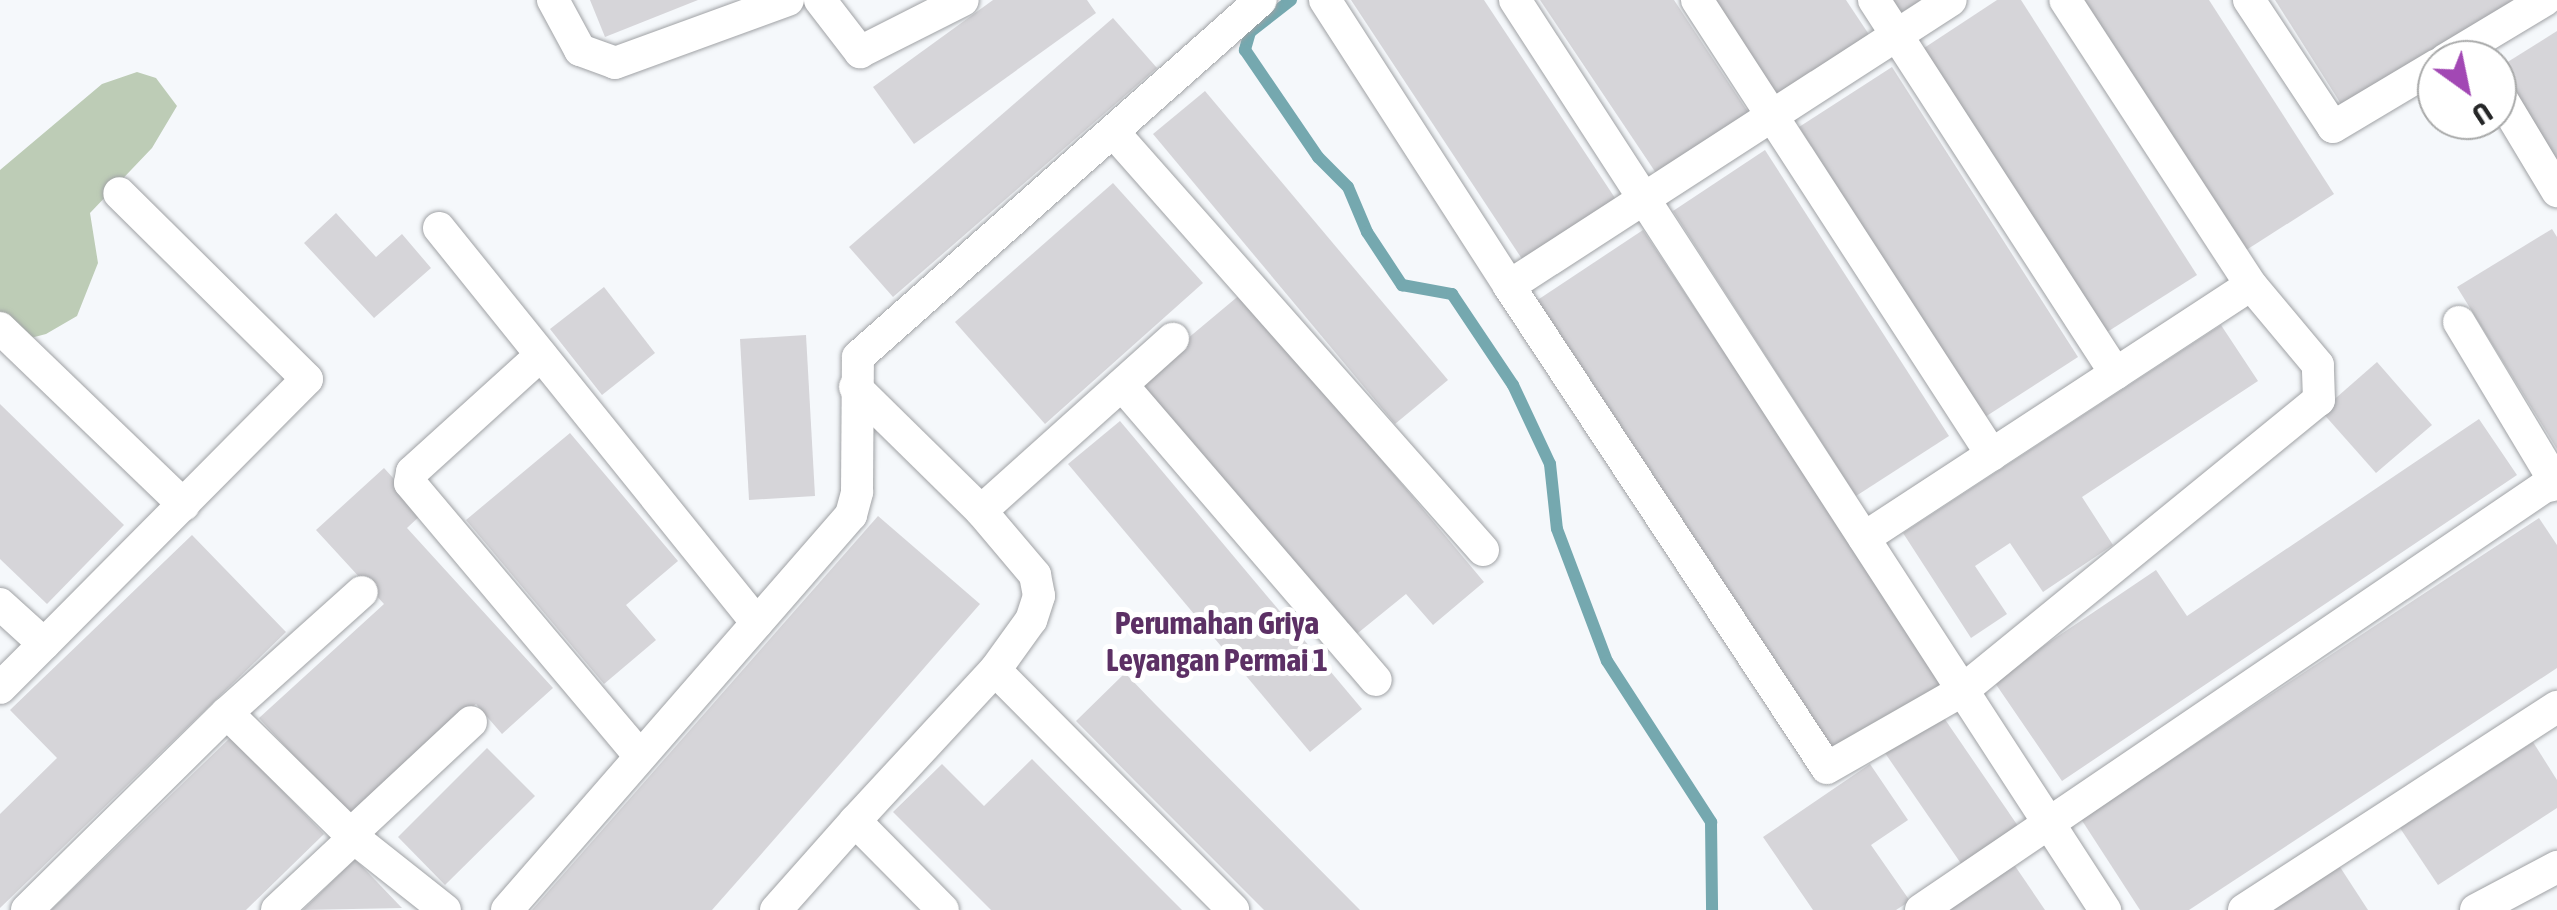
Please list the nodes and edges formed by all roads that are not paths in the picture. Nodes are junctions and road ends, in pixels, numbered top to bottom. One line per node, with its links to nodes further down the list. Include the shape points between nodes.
1 (553, 0): 2 (street, via 580,50 614,63)
2 (788, 0)
3 (820, 0): 4 (street, via 860,52)
4 (963, 0)
5 (1262, 0): 19 (street)
6 (1325, 0): 25 (street)
7 (1516, 0): 22 (street)
8 (1697, 0): 17 (street)
9 (1874, 0): 14 (street)
10 (1951, 0): 14 (street)
11 (2065, 0): 24 (street)
12 (2545, 0): 15 (street)
13 (2254, 2): 16 (street, via 2333,127)
14 (1897, 36): 17 (street); 30 (street)
15 (2486, 40)
16 (2417, 78)
17 (1772, 116): 22 (street); 33 (street)
18 (2517, 125): 20 (street)
19 (1116, 135): 32 (street, via 863,351); 38 (street)
20 (2557, 191)
21 (118, 193): 35 (street, via 306,374 302,387)
22 (1644, 199): 25 (street); 37 (street)
23 (439, 228): 29 (street)
24 (2252, 285): 30 (street); 46 (street, via 2318,365 2319,400)
25 (1509, 286): 46 (street, via 1822,765 1834,768)
26 (2459, 322): 34 (street)
27 (0, 328): 35 (street)
28 (1173, 339): 31 (street)
29 (541, 354): 41 (street); 50 (street, via 412,472 410,483)
30 (2116, 374): 33 (street)
31 (1122, 385): 36 (street); 44 (street)
32 (855, 387): 36 (street); 41 (street, via 858,492 851,515)
33 (1992, 455): 37 (street)
34 (2556, 482): 52 (street)
35 (184, 505): 42 (street)
36 (981, 511): 43 (street, via 1032,570 1039,596 1031,620)
37 (1864, 538): 46 (street)
38 (1483, 550)
39 (362, 592): 48 (street)
40 (0, 604): 42 (street)
41 (757, 622): 50 (street)
42 (44, 644): 45 (street)
43 (995, 670): 51 (street); 61 (street)
44 (1376, 680)
45 (0, 688)
46 (1963, 690): 52 (street)
47 (2557, 707): 64 (street)
48 (227, 713): 53 (street); 55 (street)
49 (471, 722): 53 (street)
50 (640, 756): 58 (street)
51 (855, 821): 59 (street); 60 (street)
52 (2049, 824): 62 (street); 63 (street)
53 (353, 836): 56 (street); 57 (street)
54 (2557, 867): 65 (street)
55 (27, 910)
56 (277, 910)
57 (445, 910)
58 (507, 910)
59 (776, 910)
60 (943, 910)
61 (1232, 910)
62 (1921, 910)
63 (2105, 910)
64 (2244, 910)
65 (2476, 910)

